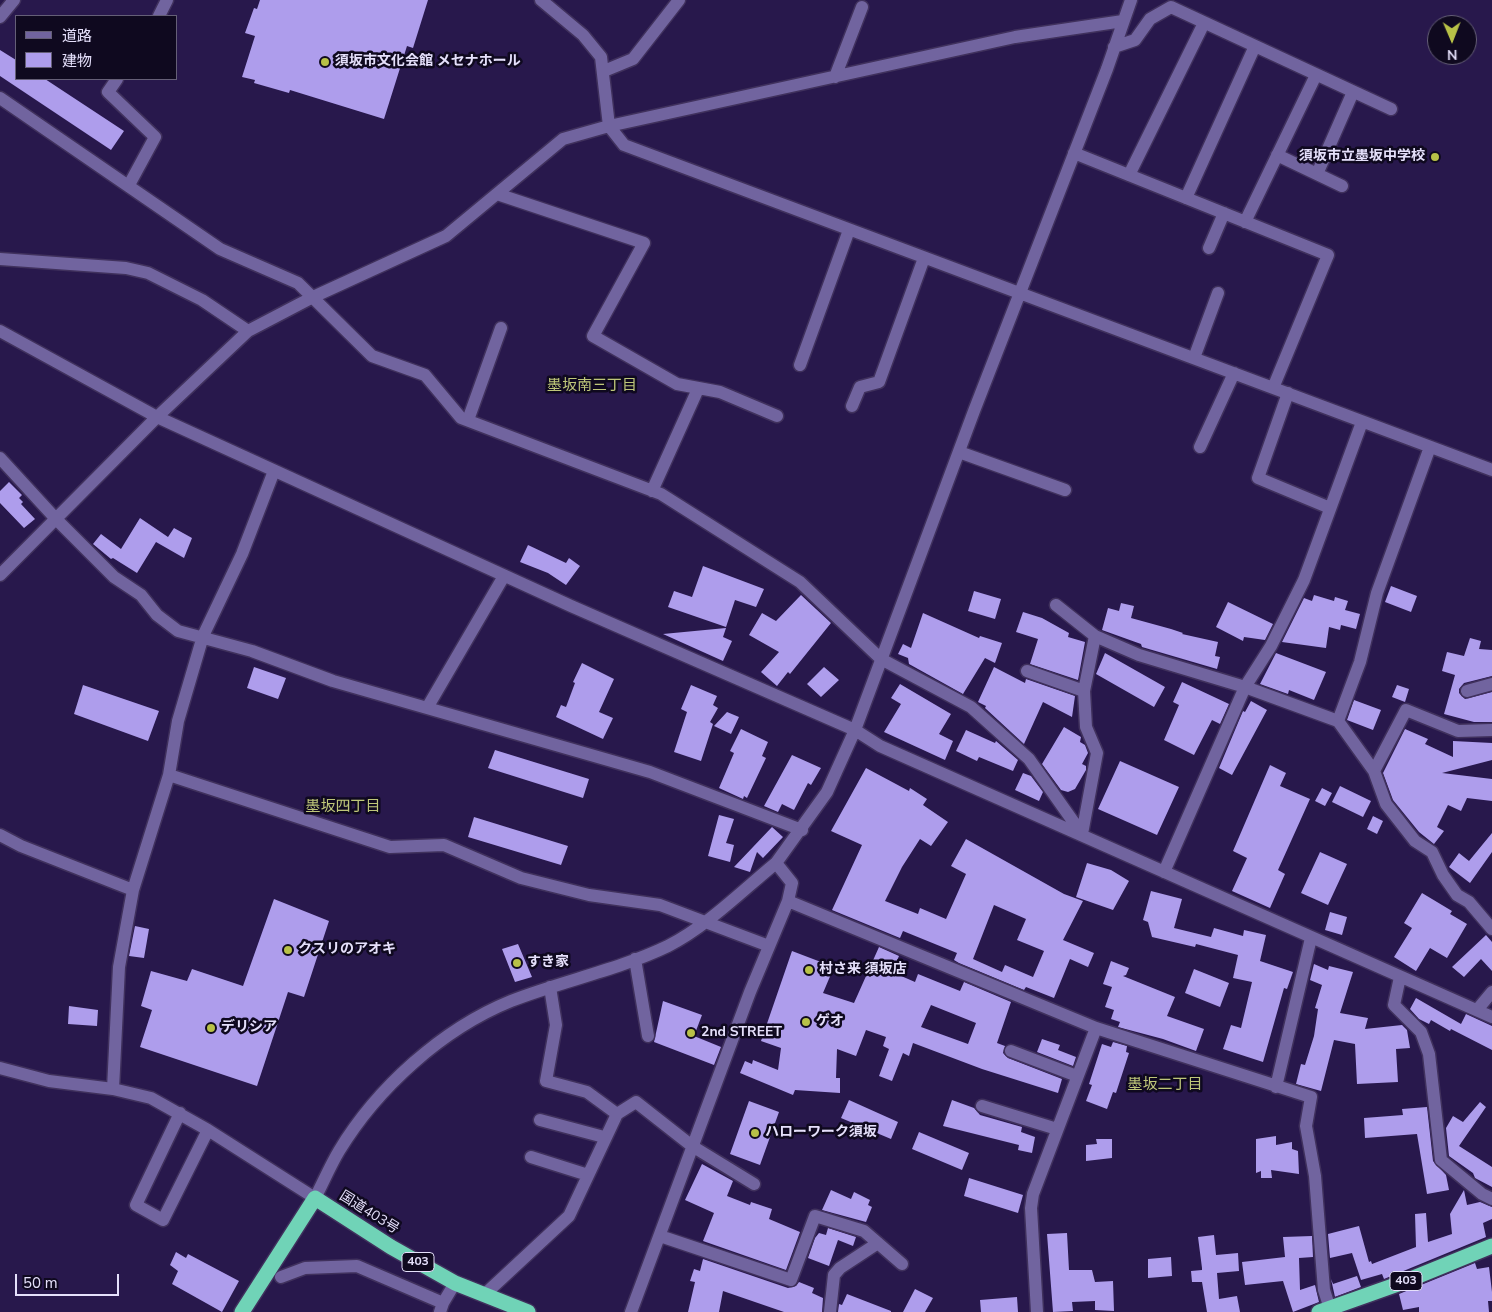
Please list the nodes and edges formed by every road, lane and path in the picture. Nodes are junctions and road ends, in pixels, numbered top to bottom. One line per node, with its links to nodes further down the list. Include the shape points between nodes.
1 (14, 0): 8 (street)
2 (167, 0): 7 (street)
3 (541, 0): 13 (street, via 583,35 601,57)
4 (679, 0): 13 (street, via 633,59)
5 (1131, 0): 9 (street)
6 (862, 7): 15 (street)
7 (159, 15)
8 (0, 17)
9 (1123, 22): 12 (street); 15 (street, via 1015,37)
10 (1204, 23): 11 (street); 12 (street, via 1172,7 1150,19 1135,40); 24 (street)
11 (1255, 46): 14 (street); 28 (street)
12 (1114, 48): 21 (street)
13 (604, 71): 20 (street)
14 (1316, 75): 17 (street); 22 (street)
15 (835, 78): 20 (street)
16 (116, 80): 25 (street, via 108,92 156,137)
17 (1354, 92): 19 (street); 23 (street)
18 (0, 98): 25 (street)
19 (1391, 110)
20 (609, 126): 27 (street, via 563,139); 31 (street, via 624,144)
21 (1074, 153): 24 (street); 36 (street)
22 (1277, 155): 23 (street); 30 (street)
23 (1317, 174): 26 (street)
24 (1129, 175): 28 (street)
25 (129, 184): 37 (street, via 220,249 298,283)
26 (1342, 186)
27 (497, 194): 37 (street, via 446,236); 45 (street, via 644,243 593,336 677,384)
28 (1186, 198): 29 (street)
29 (1224, 213): 30 (street); 32 (street)
30 (1245, 222): 44 (street, via 1328,255)
31 (848, 230): 33 (street); 42 (street)
32 (1208, 248)
33 (924, 258): 36 (street); 47 (street, via 879,382 860,387)
34 (0, 259): 40 (street, via 126,268 148,273 202,300)
35 (1218, 293): 41 (street)
36 (1020, 294): 41 (street); 54 (street)
37 (313, 297): 40 (street); 50 (street, via 372,356 424,375 461,418)
38 (501, 328): 50 (street)
39 (0, 331): 49 (street)
40 (248, 331): 49 (street)
41 (1194, 358): 43 (street)
42 (800, 365)
43 (1234, 373): 44 (street); 52 (street)
44 (1273, 388): 46 (street)
45 (698, 389): 48 (street, via 720,392); 59 (street)
46 (1288, 393): 51 (street); 60 (street, via 1258,478)
47 (852, 406)
48 (777, 416)
49 (157, 417): 57 (street); 61 (street)
50 (468, 420): 59 (street)
51 (1362, 422): 53 (street); 60 (street)
52 (1200, 447)
53 (1430, 447): 56 (street); 74 (street, via 1378,593 1360,662)
54 (959, 452): 58 (street); 67 (street)
55 (1, 464): 61 (street)
56 (1492, 470)
57 (274, 471): 63 (street); 65 (street, via 242,554)
58 (1065, 490)
59 (652, 491): 67 (street, via 800,582)
60 (1330, 508): 70 (street, via 1304,580 1271,646)
61 (56, 519): 62 (street); 65 (street, via 114,577 141,595 178,631)
62 (0, 575)
63 (504, 576): 73 (street); 75 (street)
64 (1056, 606): 66 (street)
65 (203, 636): 73 (street, via 333,681); 78 (street, via 178,721)
66 (1095, 636): 70 (street, via 1140,655); 71 (street)
67 (881, 659): 75 (street); 81 (street, via 971,708 1029,759)
68 (1027, 671): 71 (street)
69 (1492, 684): 72 (street)
70 (1245, 686): 74 (street); 83 (street)
71 (1084, 691): 81 (street, via 1086,727 1097,753)
72 (1467, 692)
73 (427, 708): 79 (street, via 650,772)
74 (1338, 721): 77 (street)
75 (855, 730): 79 (street, via 827,792); 81 (street, via 880,746)
76 (1492, 730): 77 (street, via 1458,731 1406,710)
77 (1374, 772): 87 (street, via 1386,804 1415,841 1432,852 1457,895 1469,902)
78 (169, 775): 84 (street); 86 (street, via 390,847 444,845 521,878 590,895 660,905)
79 (802, 830): 82 (street)
80 (0, 834): 84 (street, via 21,846)
81 (1082, 834): 83 (street)
82 (776, 863): 85 (street, via 792,883); 86 (street)
83 (1164, 872): 88 (street)
84 (133, 890): 102 (street, via 119,967)
85 (788, 901): 89 (street); 96 (street)
86 (704, 922): 89 (street); 90 (street, via 669,945)
87 (1492, 930)
88 (1311, 938): 91 (street); 101 (street)
89 (769, 946): 110 (street)
90 (635, 959): 92 (street); 97 (street)
91 (1400, 977): 94 (street); 115 (street, via 1394,1005 1421,1032 1429,1054 1440,1160)
92 (550, 987): 105 (street, via 556,1025 546,1082 587,1092); 114 (street, via 509,1002 468,1025 431,1049 402,1074 354,1129)
93 (1492, 992): 94 (street)
94 (1477, 1010): 95 (street)
95 (1492, 1017)
96 (1096, 1028): 100 (street); 101 (street)
97 (648, 1036)
98 (1011, 1051): 100 (street)
99 (0, 1068): 102 (street, via 49,1081)
100 (1077, 1076): 107 (street)
101 (1276, 1087): 124 (street, via 1311,1097 1306,1126 1315,1176)
102 (113, 1088): 104 (street, via 150,1098)
103 (982, 1106): 107 (street)
104 (180, 1113): 108 (street); 108 (street, via 136,1205 163,1220)
105 (617, 1114): 109 (street); 110 (street, via 636,1102)
106 (540, 1120): 109 (street)
107 (1057, 1129): 129 (street, via 1031,1208)
108 (208, 1130): 114 (street)
109 (604, 1137): 112 (street)
110 (692, 1146): 113 (street); 116 (street)
111 (531, 1157): 112 (street)
112 (588, 1176): 122 (street, via 569,1216)
113 (754, 1184)
114 (315, 1198): 121 (highway, 国道403号 / 403, via 391,1247); 125 (highway)
115 (1492, 1199)
116 (660, 1236): 117 (street, via 791,1280 815,1216 864,1231); 127 (street)
117 (878, 1243): 119 (street); 128 (street, via 834,1275)
118 (1492, 1246): 124 (highway, 403)
119 (902, 1264)
120 (281, 1276): 123 (street, via 306,1268 356,1266)
121 (456, 1283): 122 (highway, 国道403号 / 403); 123 (street)
122 (484, 1295): 126 (highway, 国道403号 / 403)
123 (442, 1307)
124 (1327, 1311)
125 (242, 1312)
126 (528, 1312)
127 (631, 1312)
128 (830, 1312)
129 (1037, 1312)

